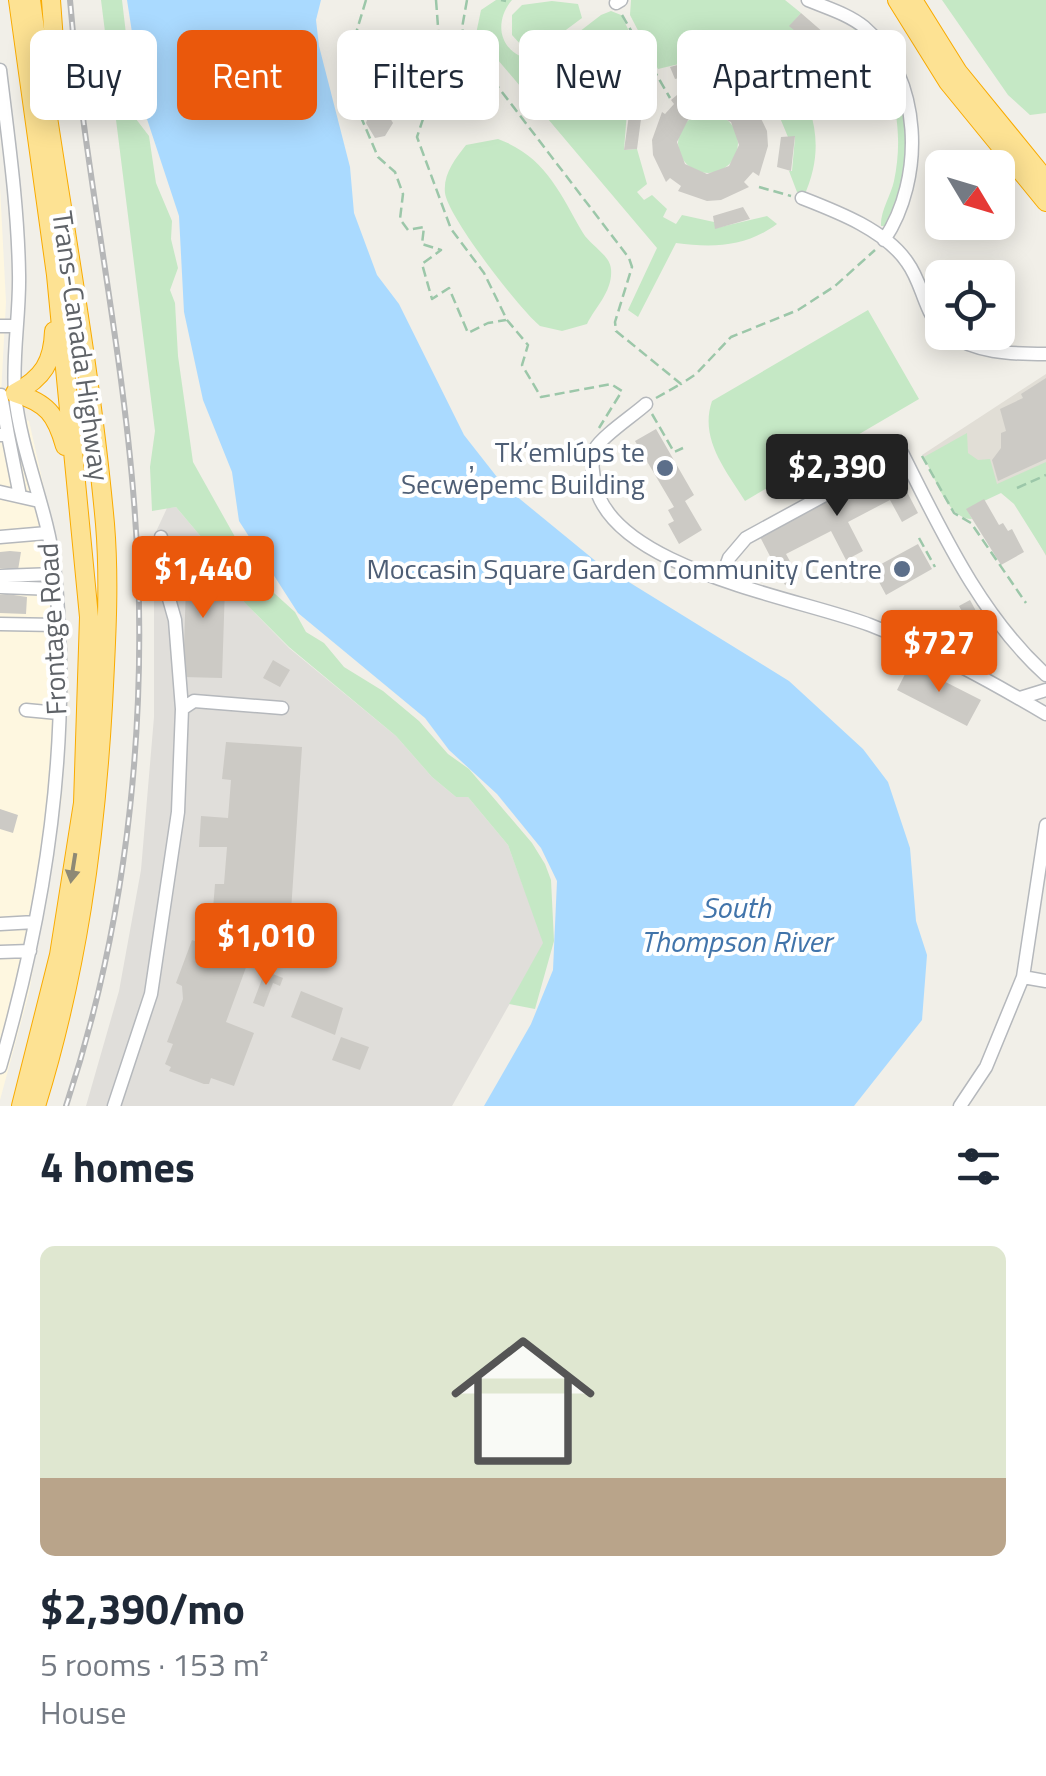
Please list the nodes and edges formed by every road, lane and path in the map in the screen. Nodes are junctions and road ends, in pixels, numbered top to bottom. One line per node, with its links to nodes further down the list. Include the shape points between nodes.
1 (18, 0): 21 (highway, Trans-Canada Highway)
2 (31, 0): 20 (highway, Trans-Canada Highway)
3 (51, 0): 20 (highway)
4 (366, 0): 23 (path, via 346,62 378,157 396,172 403,194 400,219 408,230 424,228 422,244 440,250 422,264 432,300 449,288 468,333)
5 (436, 0): 23 (path, via 439,40 417,137 451,230)
6 (467, 0): 28 (path, via 466,45 628,258 632,267 616,331)
7 (808, 0): 19 (street, via 866,29 905,100 912,170)
8 (897, 0): 18 (highway, via 948,82)
9 (913, 0): 14 (highway, via 958,72)
10 (619, 2): 12 (path)
11 (0, 70): 13 (street, Frontage Road)
12 (670, 98)
13 (2, 101): 15 (street, Frontage Road)
14 (1046, 180)
15 (6, 187): 25 (street, Frontage Road, via 20,275)
16 (759, 187): 17 (path)
17 (802, 198): 19 (street)
18 (1046, 202)
19 (884, 240): 22 (street, via 906,261); 28 (path, via 835,286 798,310 731,337)
20 (68, 244): 32 (highway, Trans-Canada Highway)
21 (56, 275): 29 (highway, Trans-Canada Highway); 30 (highway, via 50,362 37,381)
22 (925, 308)
23 (508, 320): 35 (path, via 528,346 522,365 541,397 612,384 622,391 598,429)
24 (0, 326): 25 (street)
25 (16, 326): 30 (street, Frontage Road)
26 (979, 350): 27 (street)
27 (1046, 354)
28 (680, 384): 31 (path)
29 (67, 388): 30 (highway); 32 (highway); 46 (highway, Trans-Canada Highway)
30 (6, 394): 33 (street); 41 (street, Frontage Road); 46 (highway, via 38,400 53,412)
31 (646, 404): 34 (path, via 674,452); 35 (street)
32 (92, 420): 73 (highway, Trans-Canada Highway, via 105,526 107,625 97,813 74,966)
33 (4, 435): 40 (street)
34 (683, 448)
35 (594, 449): 50 (street, via 596,492 608,516 664,558)
36 (922, 456): 53 (path, via 954,513 971,524)
37 (1046, 474): 38 (path)
38 (1016, 488)
39 (0, 492): 40 (street)
40 (20, 496): 41 (street)
41 (39, 500): 42 (street, Frontage Road)
42 (47, 534): 43 (street); 48 (street, Frontage Road)
43 (0, 537)
44 (160, 537): 60 (street)
45 (919, 538): 47 (path)
46 (84, 545): 72 (highway, Trans-Canada Highway, one-way to 72, via 83,803 59,955)
47 (935, 567)
48 (54, 574): 49 (street); 52 (street, Frontage Road)
49 (0, 576)
50 (722, 577): 56 (street, via 746,538 902,454 994,617); 58 (street, via 933,650)
51 (0, 588): 52 (street)
52 (55, 590): 55 (street, Frontage Road)
53 (1026, 603)
54 (0, 624): 55 (street)
55 (57, 624): 62 (street, Frontage Road)
56 (1046, 675)
57 (1046, 690): 58 (street)
58 (1020, 698): 63 (street)
59 (282, 708): 60 (street, via 194,701)
60 (182, 709): 74 (street, via 163,930 151,994)
61 (26, 710): 62 (street)
62 (58, 713): 65 (street, Frontage Road, via 50,843)
63 (1046, 714)
64 (1046, 825): 69 (street)
65 (35, 922): 66 (street); 67 (street, Frontage Road)
66 (0, 924)
67 (30, 951): 68 (street); 71 (street, Frontage Road)
68 (0, 952)
69 (1023, 977): 70 (street); 75 (street, via 986,1068)
70 (1046, 981)
71 (0, 1067)
72 (20, 1106)
73 (36, 1106)
74 (114, 1106)
75 (960, 1106)

